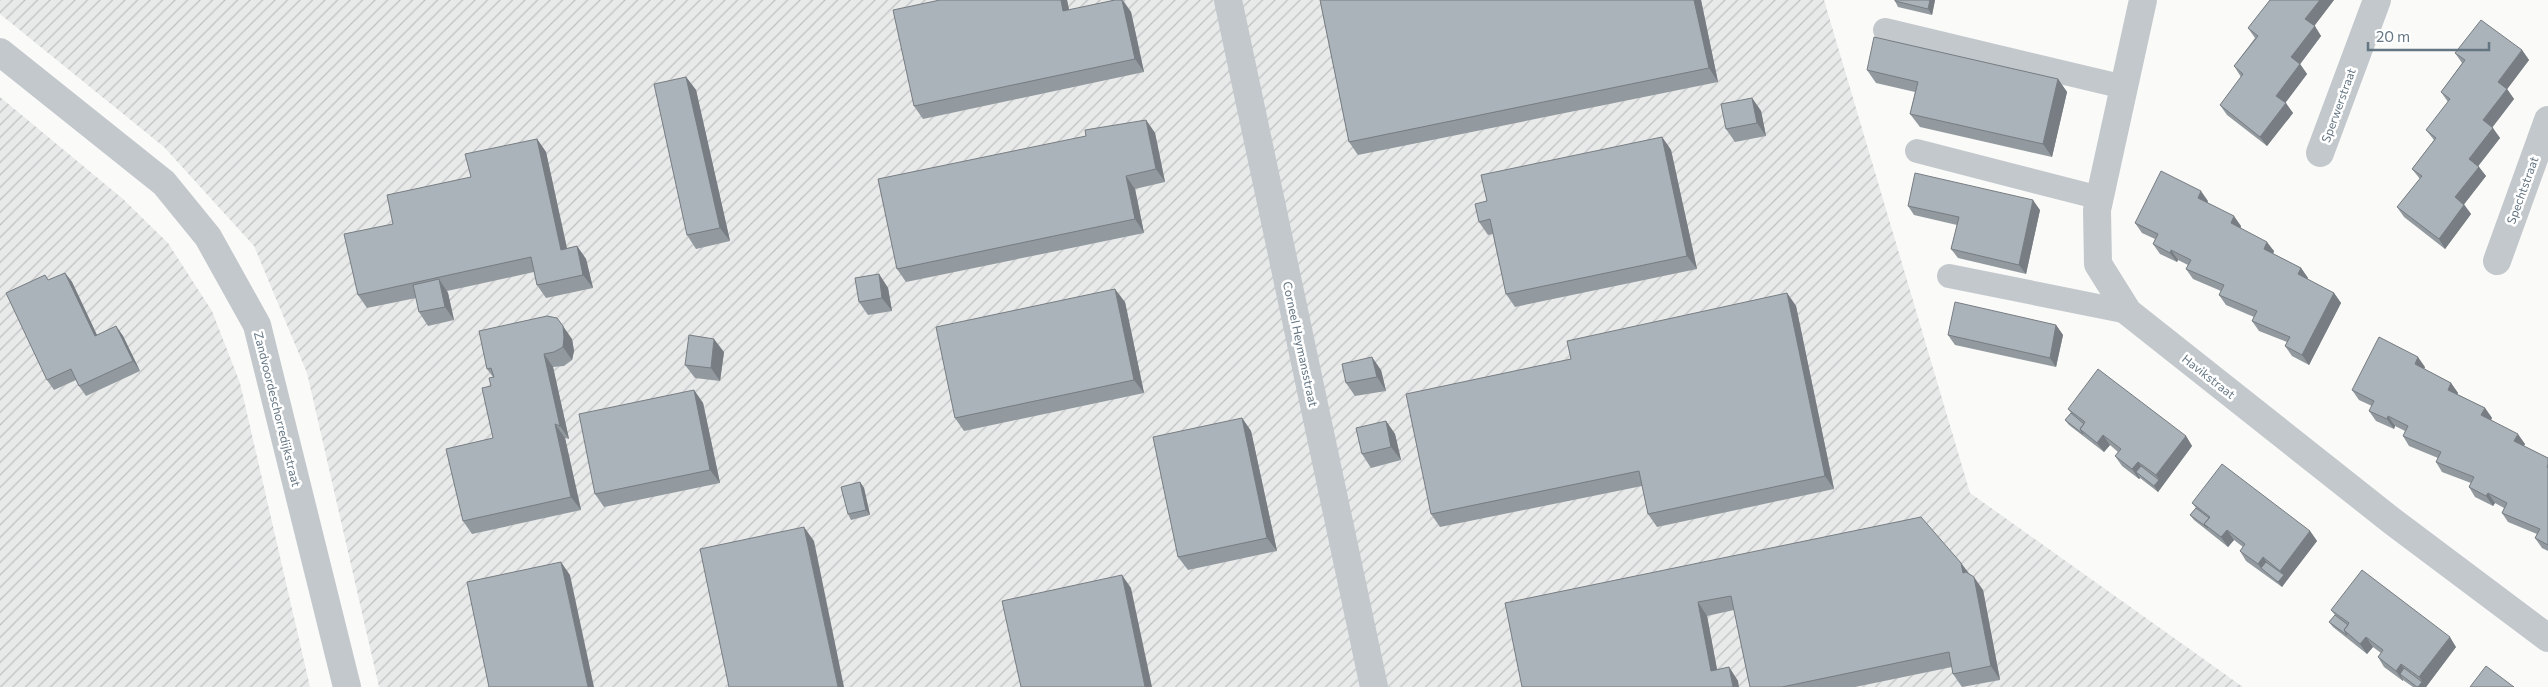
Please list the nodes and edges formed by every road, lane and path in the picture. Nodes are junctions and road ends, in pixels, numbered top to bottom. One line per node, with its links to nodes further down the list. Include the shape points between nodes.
1 (1228, 0): 16 (street, Corneel Heymansstraat)
2 (2143, 0): 6 (street, Havikstraat)
3 (2377, 0): 9 (street, Sperwerstraat)
4 (1885, 30): 6 (lane)
5 (0, 52): 15 (street, Zandvoordeschorredijkstraat, via 164,183 208,237 257,326)
6 (2124, 87): 10 (street, Havikstraat)
7 (2548, 120): 11 (street, Spechtstraat)
8 (1917, 151): 10 (lane)
9 (2320, 153)
10 (2100, 198): 13 (street, Havikstraat, via 2097,210 2098,264)
11 (2497, 261)
12 (1949, 276): 13 (lane)
13 (2128, 312): 14 (street, Havikstraat, via 2392,521)
14 (2548, 638)
15 (347, 687)
16 (1374, 687)

